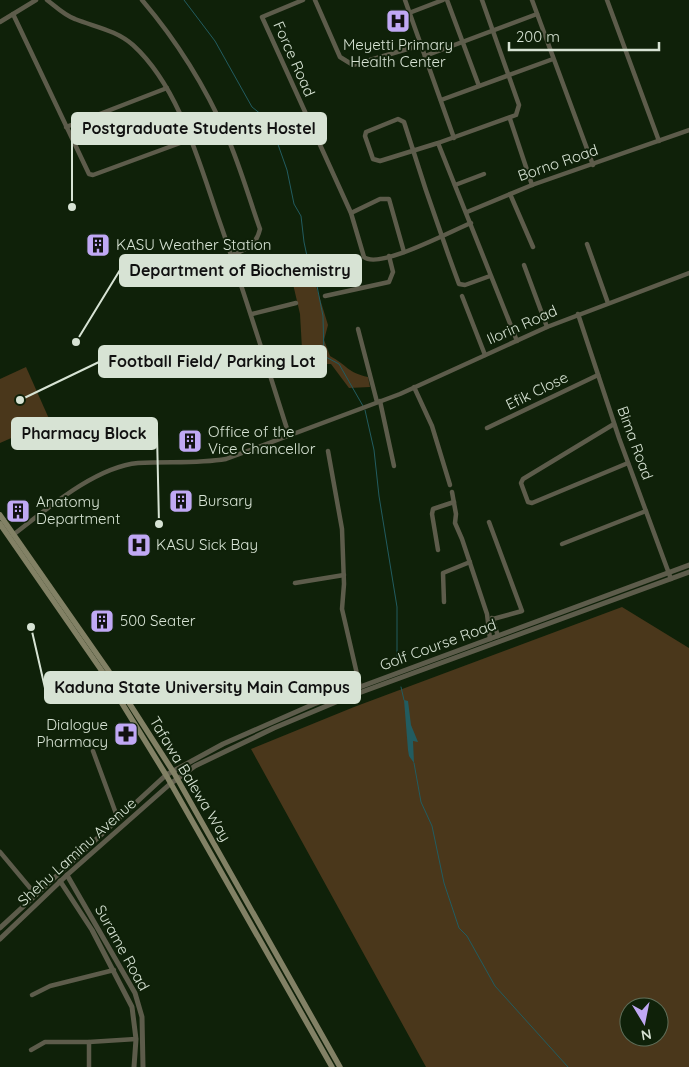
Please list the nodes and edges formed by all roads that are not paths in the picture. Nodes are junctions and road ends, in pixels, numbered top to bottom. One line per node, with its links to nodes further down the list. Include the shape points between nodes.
1 (36, 0): 13 (street)
2 (47, 0): 23 (street, via 73,19 115,33 132,44)
3 (142, 0): 45 (street, via 162,22 199,78 227,136 260,229 252,246)
4 (303, 0): 39 (street, Force Road, via 262,17)
5 (315, 0): 18 (street, via 340,58 347,63 353,65)
6 (404, 0): 12 (street)
7 (440, 0): 12 (street)
8 (447, 0): 17 (street)
9 (482, 0): 16 (street)
10 (532, 0): 14 (street)
11 (607, 0): 30 (street)
12 (409, 13): 18 (street)
13 (13, 14): 15 (street); 26 (street)
14 (537, 14): 16 (street); 20 (street)
15 (0, 22)
16 (494, 31): 17 (street); 21 (street)
17 (463, 42): 19 (street); 22 (street)
18 (421, 45): 19 (street)
19 (425, 56): 24 (street)
20 (553, 59): 21 (street); 33 (street)
21 (510, 76): 22 (street); 25 (street, via 519,111)
22 (478, 86): 24 (street)
23 (166, 88): 26 (street); 29 (street)
24 (441, 100): 28 (street)
25 (510, 119): 28 (street); 36 (street)
26 (66, 127): 29 (street, via 89,174 93,175)
27 (689, 130): 30 (street, Borno Road)
28 (454, 138): 31 (street)
29 (191, 139): 45 (street)
30 (659, 141): 33 (street, Borno Road)
31 (438, 143): 32 (street); 35 (street)
32 (413, 150): 32 (street, via 376,162 366,132 401,119); 41 (street)
33 (593, 164): 36 (street, Borno Road)
34 (484, 174): 35 (street)
35 (456, 185): 38 (street)
36 (532, 185): 37 (street, Borno Road)
37 (510, 194): 38 (street, Borno Road); 43 (street)
38 (467, 212): 40 (street)
39 (351, 213): 44 (street, via 380,199 389,199); 46 (street, Force Road, via 364,257 368,260)
40 (471, 223): 41 (street); 49 (street)
41 (441, 235): 44 (street); 49 (street, via 461,286)
42 (587, 244): 53 (street)
43 (533, 247)
44 (404, 252): 46 (street)
45 (232, 255): 54 (street)
46 (389, 256): 50 (street, via 393,272 389,282)
47 (524, 265): 56 (street)
48 (689, 273): 53 (street, Ilorin Road)
49 (490, 276): 58 (street)
50 (325, 296)
51 (462, 296): 59 (street)
52 (296, 303): 54 (street)
53 (608, 303): 55 (street, Ilorin Road)
54 (252, 314): 65 (street)
55 (578, 314): 56 (street, Ilorin Road); 60 (street, Bima Road)
56 (548, 326): 58 (street, Ilorin Road)
57 (358, 329): 62 (street)
58 (517, 341): 59 (street, Ilorin Road)
59 (485, 355): 61 (street, Ilorin Road)
60 (598, 375): 63 (street, Bima Road); 64 (street, Efik Close)
61 (414, 387): 62 (street, Ilorin Road); 69 (street, via 432,426)
62 (379, 402): 65 (street, Ilorin Road); 68 (street)
63 (614, 424): 67 (street, Bima Road); 67 (street, via 521,483 528,502 532,503)
64 (487, 428)
65 (289, 436): 76 (street, Ilorin Road, via 210,462 138,463 119,467 91,479)
66 (328, 451): 82 (street, via 342,529)
67 (628, 463): 72 (street, Bima Road)
68 (394, 466)
69 (450, 485)
70 (452, 492): 71 (street)
71 (454, 502): 78 (street, via 438,507 432,514); 79 (street, via 455,523)
72 (646, 511): 77 (street); 83 (street, Bima Road)
73 (0, 515): 76 (main road, Tafawa Balewa Way)
74 (489, 522): 87 (street, via 522,611)
75 (0, 524): 76 (main road, Tafawa Balewa Way)
76 (11, 536): 93 (main road, Tafawa Balewa Way, via 108,670); 94 (main road, Tafawa Balewa Way, via 104,674)
77 (562, 544)
78 (438, 550)
79 (470, 562): 85 (street, via 443,573); 86 (street)
80 (689, 565): 83 (street, Golf Course Road)
81 (689, 572): 83 (street, Golf Course Road)
82 (344, 575): 84 (street); 90 (street, via 342,609)
83 (670, 576): 88 (street, Golf Course Road); 91 (street, Golf Course Road)
84 (295, 583)
85 (444, 602)
86 (487, 614): 87 (street); 89 (street)
87 (493, 619): 88 (street)
88 (498, 636): 89 (street, Golf Course Road)
89 (490, 639): 90 (street, Golf Course Road)
90 (360, 687): 91 (street, Golf Course Road)
91 (316, 707): 93 (street, Golf Course Road, via 258,727); 95 (street, Golf Course Road, via 226,750)
92 (93, 751): 97 (street)
93 (173, 770): 94 (street, Shehu Laminu Avenue); 95 (main road, Tafawa Balewa Way)
94 (166, 775): 96 (main road, Tafawa Balewa Way); 97 (street, Shehu Laminu Avenue)
95 (177, 778): 96 (street, Shehu Laminu Avenue); 113 (main road, Tafawa Balewa Way)
96 (170, 784): 99 (street, Shehu Laminu Avenue); 112 (main road, Tafawa Balewa Way)
97 (118, 819): 101 (street, Shehu Laminu Avenue)
98 (0, 852): 101 (street)
99 (67, 876): 100 (street, Shehu Laminu Avenue); 111 (street, Surame Road, via 135,993 142,1017)
100 (60, 882): 103 (street, Shehu Laminu Avenue); 104 (street, Surame Road)
101 (36, 895): 102 (street, Shehu Laminu Avenue)
102 (0, 928)
103 (0, 938)
104 (114, 970): 105 (street, via 50,986); 106 (street, Surame Road, via 132,1007)
105 (32, 995)
106 (136, 1039): 107 (street); 110 (street, Surame Road)
107 (89, 1042): 108 (street, via 45,1042); 109 (street)
108 (31, 1050)
109 (90, 1067)
110 (134, 1067)
111 (143, 1067)
112 (332, 1067)
113 (340, 1067)

